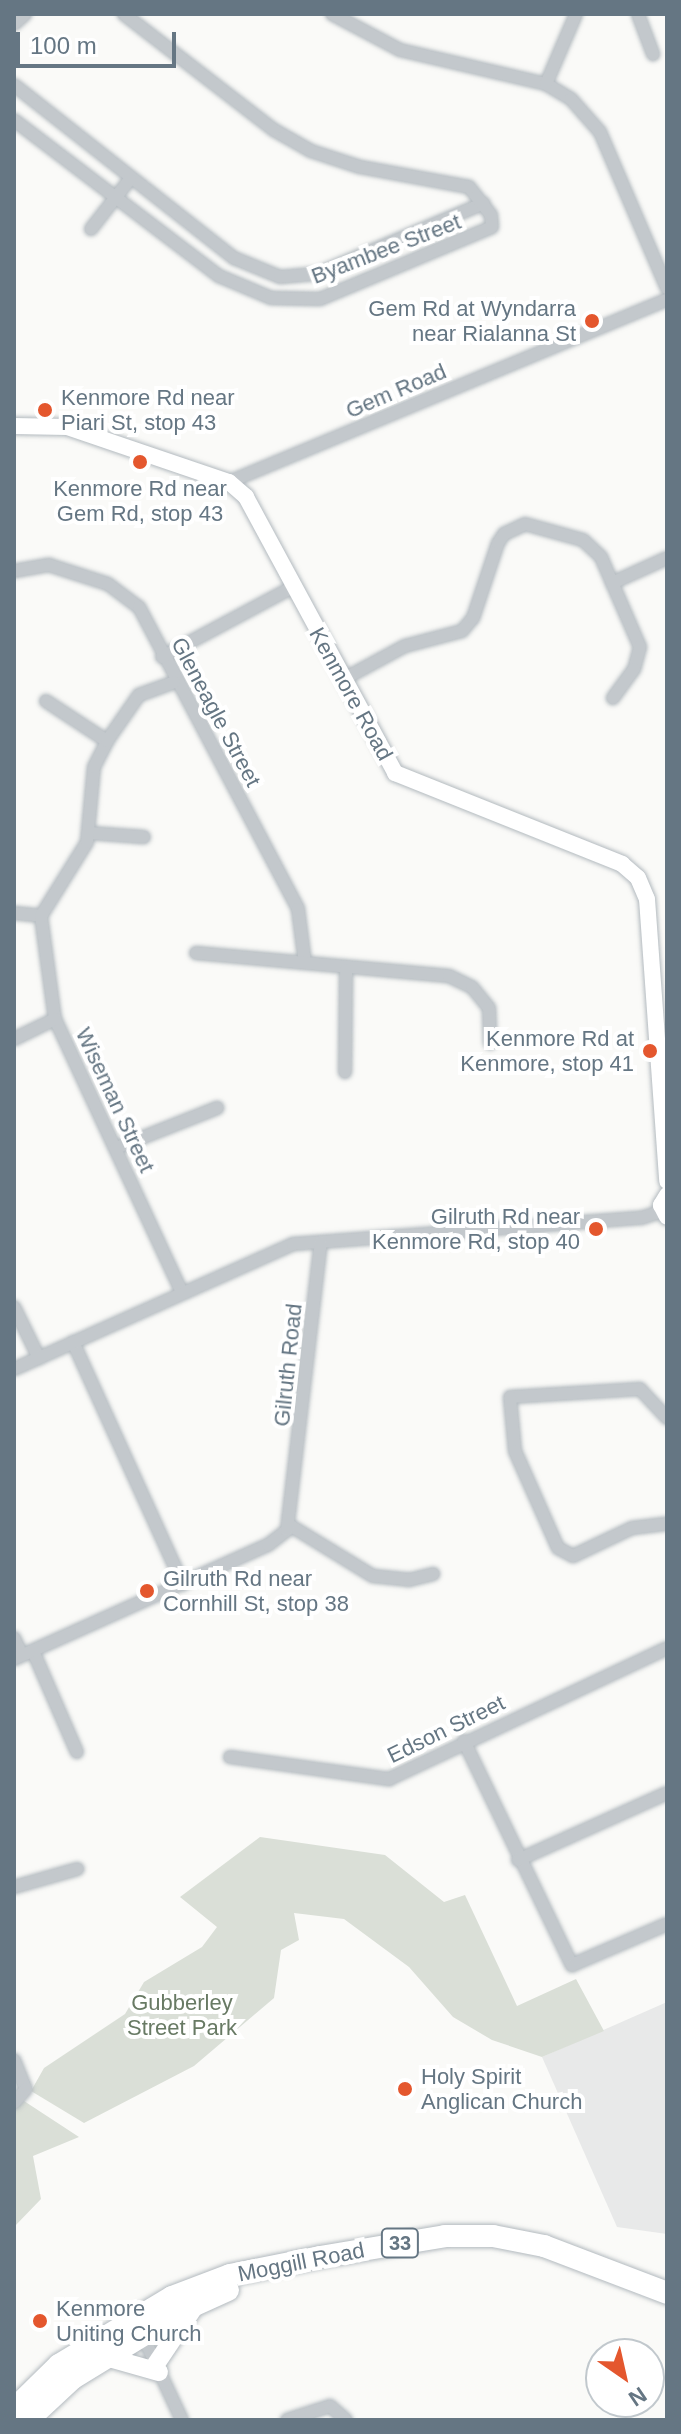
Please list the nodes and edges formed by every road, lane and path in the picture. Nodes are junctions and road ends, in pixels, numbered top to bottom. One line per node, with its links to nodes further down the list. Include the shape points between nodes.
1 (25, 14): 6 (street)
2 (124, 14): 13 (street, via 274,130 311,151 360,167 469,187)
3 (332, 14): 8 (street, via 400,50)
4 (576, 14): 8 (street)
5 (638, 14): 7 (street)
6 (14, 24)
7 (653, 54)
8 (546, 84): 15 (street, via 571,99 600,132)
9 (14, 85): 11 (street, Byambee Street)
10 (14, 120): 12 (street, Byambee Street)
11 (130, 179): 12 (street); 13 (street, Byambee Street, via 234,258 280,277 317,274)
12 (115, 197): 13 (street, Byambee Street, via 219,276 258,294 299,301 320,299 485,232 493,225); 14 (street)
13 (484, 203)
14 (91, 229)
15 (667, 288)
16 (667, 300): 18 (street, Gem Road)
17 (14, 426): 18 (street, via 67,427)
18 (229, 482): 22 (street, Kenmore Road, via 246,497)
19 (667, 558): 21 (street)
20 (14, 571): 23 (street, Gleneagle Street, via 49,565 126,593 139,607)
21 (612, 583): 24 (street, via 601,557 583,540 536,525 514,527 498,543 473,618 462,631 405,646); 26 (street, via 640,647 634,669)
22 (293, 587): 23 (street); 24 (street, Kenmore Road)
23 (162, 657): 25 (street, Gleneagle Street)
24 (342, 680): 39 (street, Kenmore Road, via 395,773 622,864 638,878 647,899)
25 (174, 682): 28 (street, via 139,695); 34 (street, Gleneagle Street, via 298,909)
26 (613, 698)
27 (46, 701): 28 (street)
28 (107, 741): 29 (street, via 94,767)
29 (89, 833): 30 (street); 32 (street)
30 (144, 837)
31 (14, 913): 32 (street)
32 (41, 916): 36 (street, Wiseman Street)
33 (196, 953): 34 (street)
34 (305, 963): 35 (street)
35 (346, 970): 38 (street, via 449,976 472,987 489,1008); 41 (street)
36 (55, 1019): 37 (street); 43 (street, Wiseman Street)
37 (14, 1039)
38 (490, 1043)
39 (663, 1054): 40 (street, Kenmore Road)
40 (663, 1070): 44 (street, Kenmore Road)
41 (345, 1072)
42 (217, 1108): 43 (street)
43 (116, 1148): 47 (street, Wiseman Street)
44 (667, 1181)
45 (665, 1208): 46 (street, via 626,1219)
46 (321, 1242): 47 (street, via 278,1248); 54 (street, Gilruth Road)
47 (182, 1292): 49 (street)
48 (14, 1307): 50 (street)
49 (73, 1342): 50 (street); 56 (street)
50 (39, 1358): 51 (street)
51 (14, 1369)
52 (667, 1418): 53 (street, via 640,1389 510,1397 515,1451 558,1548 573,1556 632,1528)
53 (667, 1524)
54 (291, 1526): 55 (street, via 373,1576 409,1580); 56 (street, via 274,1542)
55 (433, 1574)
56 (183, 1584): 59 (street)
57 (14, 1638): 59 (street)
58 (667, 1648): 60 (street, Edson Street)
59 (23, 1655): 61 (street)
60 (464, 1741): 62 (street, Edson Street, via 389,1779); 64 (street)
61 (77, 1752)
62 (230, 1757)
63 (667, 1793): 64 (street)
64 (518, 1860): 67 (street, via 572,1965)
65 (77, 1869): 66 (street)
66 (14, 1887)
67 (667, 1924)
68 (14, 2060): 69 (street, via 26,2089)
69 (14, 2103)
70 (667, 2293): 73 (highway, Moggill Road / 33, via 527,2242 461,2235 230,2275 194,2287)
71 (197, 2303): 72 (highway, Moggill Road / 33, via 284,2276 426,2250 480,2247 531,2257); 73 (highway, Moggill Road / 33); 75 (main road)
72 (667, 2307)
73 (139, 2326): 74 (highway, Moggill Road / 33); 75 (street); 76 (highway, Moggill Road / 33, via 45,2375)
74 (106, 2357): 75 (main road); 77 (highway, Moggill Road / 33, via 63,2384)
75 (158, 2368): 78 (street)
76 (14, 2409)
77 (28, 2420)
78 (182, 2420)
79 (287, 2420): 80 (street, via 330,2406)
80 (346, 2420)

